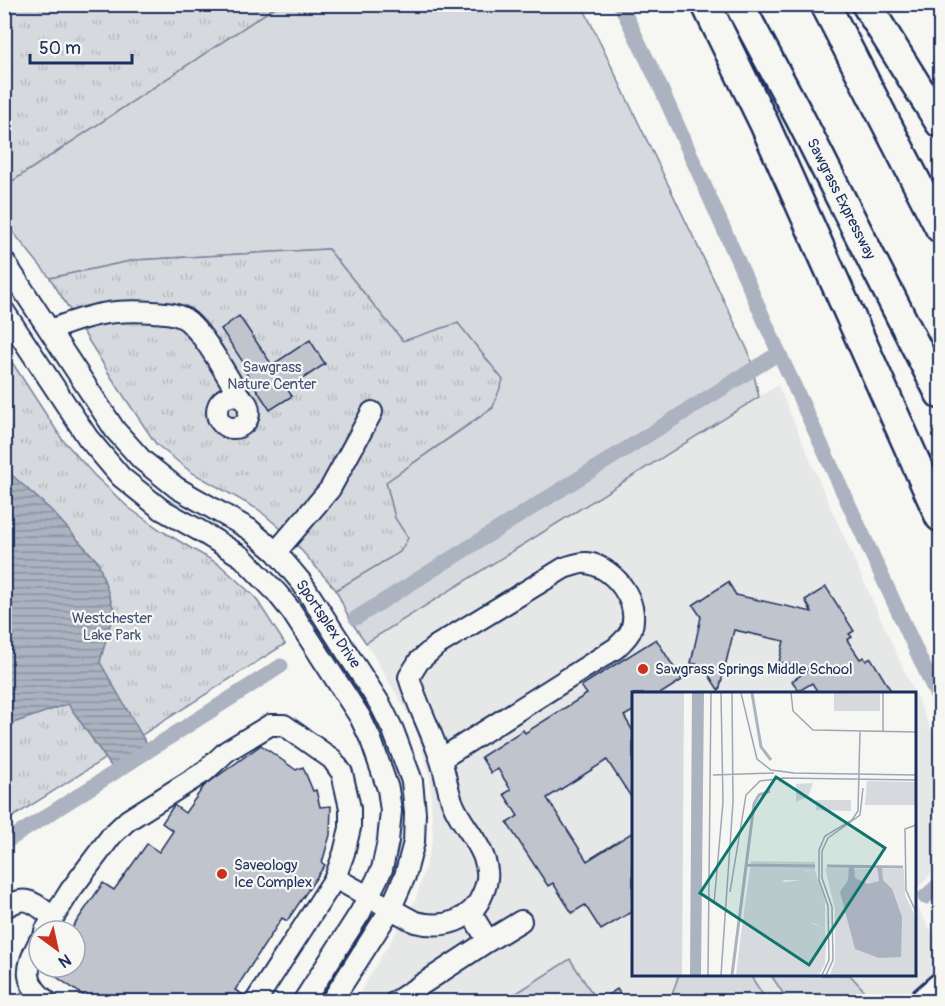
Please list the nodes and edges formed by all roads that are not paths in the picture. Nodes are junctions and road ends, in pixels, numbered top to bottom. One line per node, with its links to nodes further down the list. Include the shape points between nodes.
1 (706, 4): 13 (highway, via 764,123)
2 (739, 4): 10 (highway, Sawgrass Expressway)
3 (825, 4): 6 (highway)
4 (866, 4): 5 (highway)
5 (940, 123)
6 (940, 228)
7 (4, 261): 9 (street, Sportsplex Drive)
8 (4, 311): 15 (street, Sportsplex Drive, via 88,438 121,477 161,509 242,557)
9 (50, 330): 11 (street, via 100,313 128,310 172,314 186,319 198,331); 14 (street, Sportsplex Drive, via 115,430 142,460 177,488 249,529)
10 (940, 394)
11 (240, 397)
12 (372, 412): 14 (street, via 330,489)
13 (940, 517)
14 (280, 557): 15 (street); 17 (street, Sportsplex Drive, via 310,594 380,704)
15 (262, 577): 18 (street, Sportsplex Drive, via 292,612 360,717)
16 (441, 759): 16 (street, via 616,648 631,631 633,612 623,586 605,569 585,562 564,568 419,660 409,677); 23 (street, via 451,800 488,871 481,899)
17 (412, 781): 18 (street); 22 (street, Sportsplex Drive, via 414,842)
18 (388, 789): 20 (street, Sportsplex Drive, via 388,841 382,869)
19 (335, 878): 20 (street); 25 (street, via 350,828 342,773 332,759 284,725 270,725 128,820 112,835); 31 (street)
20 (368, 897): 22 (street); 32 (street, Sportsplex Drive)
21 (4, 908): 24 (street, via 24,900)
22 (390, 910): 23 (street, via 427,925 444,925); 33 (street, Sportsplex Drive)
23 (471, 913): 27 (street)
24 (45, 919)
25 (53, 919)
26 (521, 921): 27 (street)
27 (488, 941): 34 (street)
28 (30, 979): 30 (street)
29 (940, 988): 35 (highway)
30 (48, 1002)
31 (255, 1002)
32 (303, 1002)
33 (331, 1002)
34 (395, 1002)
35 (924, 1002)

